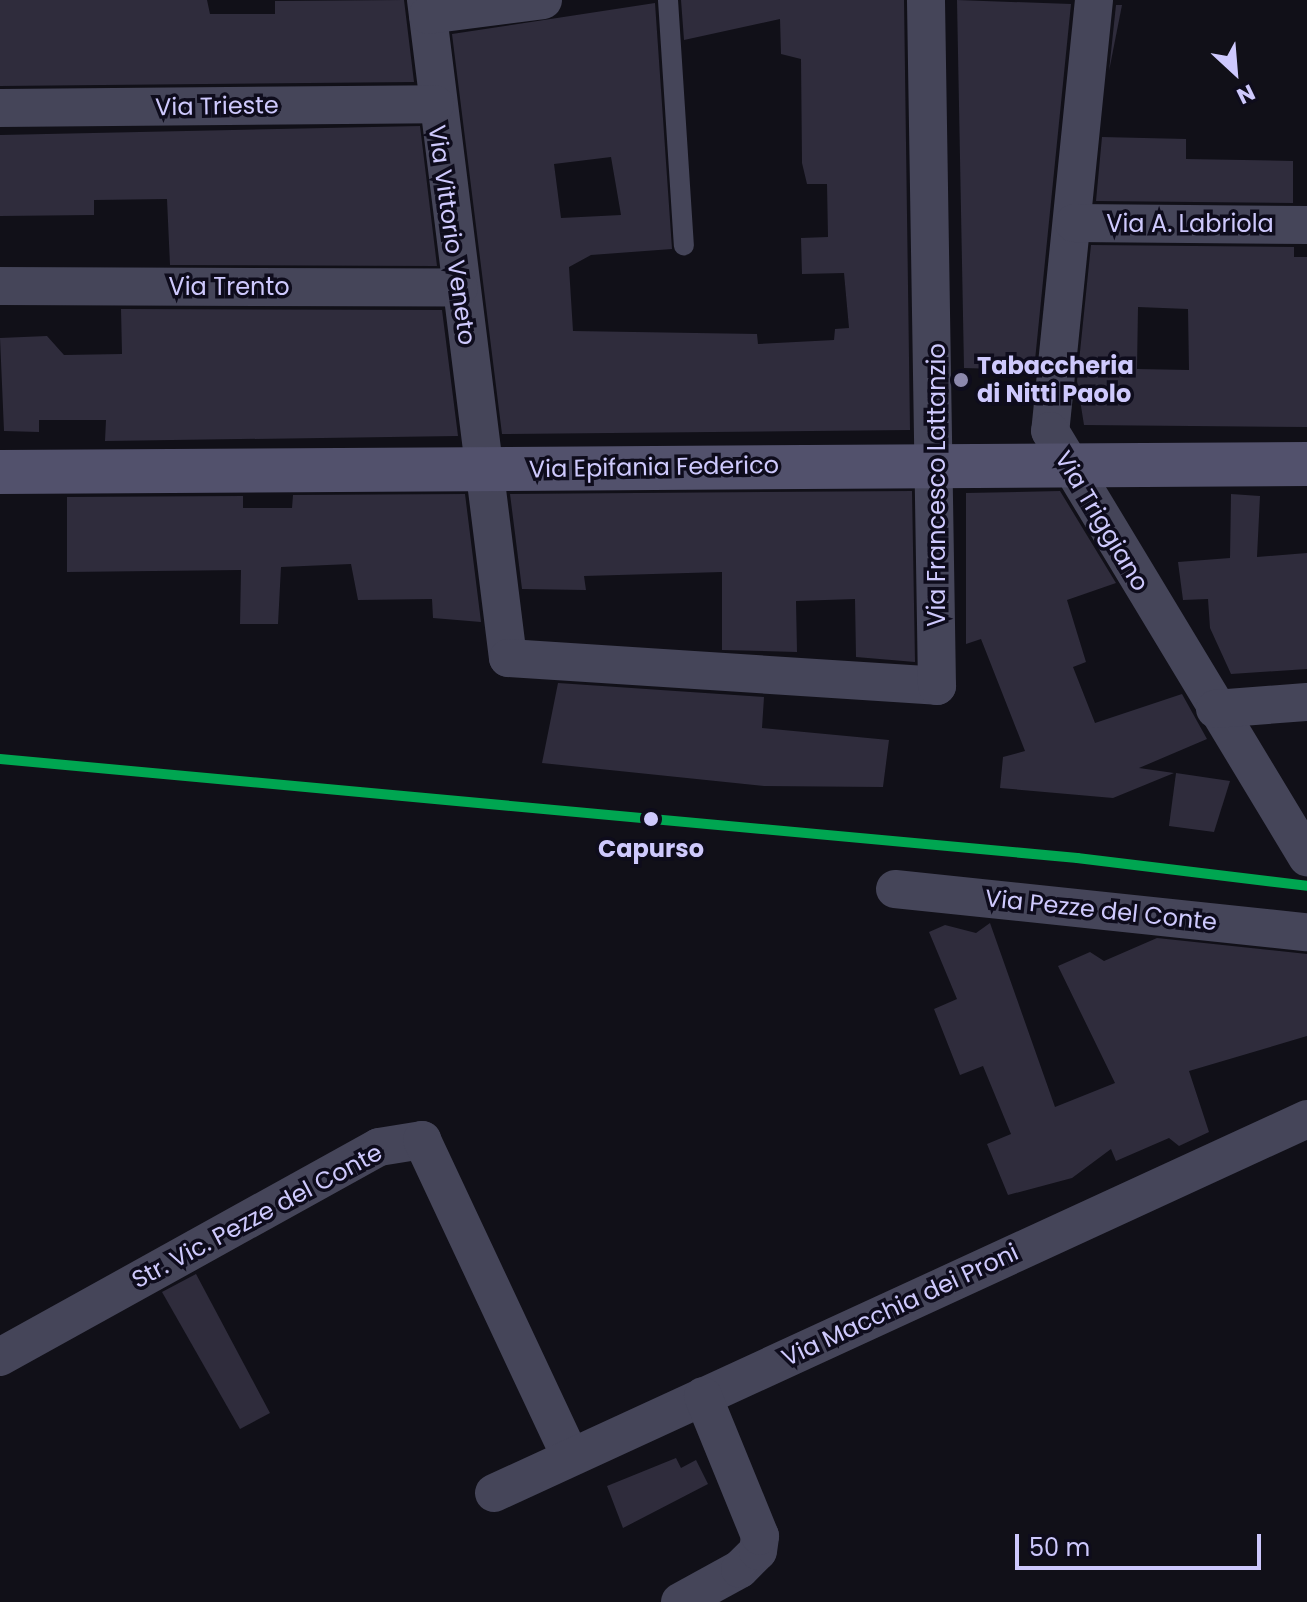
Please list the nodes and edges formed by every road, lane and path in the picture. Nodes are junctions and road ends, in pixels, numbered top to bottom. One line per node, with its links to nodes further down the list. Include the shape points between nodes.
1 (543, 0): 5 (street)
2 (668, 0): 10 (lane)
3 (926, 0): 14 (street, Via Francesco Lattanzio)
4 (1094, 0): 8 (street, Via Triggiano)
5 (427, 8): 6 (street, Via Vittorio Veneto)
6 (435, 104): 7 (street, Via Trieste); 12 (street, Via Vittorio Veneto)
7 (0, 108)
8 (1074, 223): 9 (street, Via A. Labriola); 13 (street, Via Triggiano, via 1050,431)
9 (1307, 225)
10 (684, 245)
11 (0, 286): 12 (street, Via Trento)
12 (459, 288): 16 (street, Via Vittorio Veneto)
13 (1065, 461): 14 (main road, Via Epifania Federico); 15 (main road, Via Epifania Federico); 19 (street, Via Triggiano)
14 (939, 463): 16 (main road, Via Epifania Federico); 16 (street, Via Francesco Lattanzio, via 937,686 508,658)
15 (1307, 464)
16 (484, 470): 17 (main road, Via Epifania Federico)
17 (0, 472)
18 (1307, 702): 19 (street)
19 (1215, 709): 20 (street, Via Triggiano)
20 (1307, 857)
21 (895, 889): 22 (street, Via Pezze del Conte)
22 (1307, 932)
23 (1307, 1119): 25 (street, Via Macchia dei Proni)
24 (0, 1357): 26 (street, Str. Vic. Pezze del Conte, via 379,1147 422,1140)
25 (703, 1396): 26 (street, Via Macchia dei Proni); 28 (street, via 760,1536 758,1551 740,1569)
26 (570, 1456): 27 (street, Via Macchia dei Proni)
27 (494, 1493)
28 (680, 1602)

